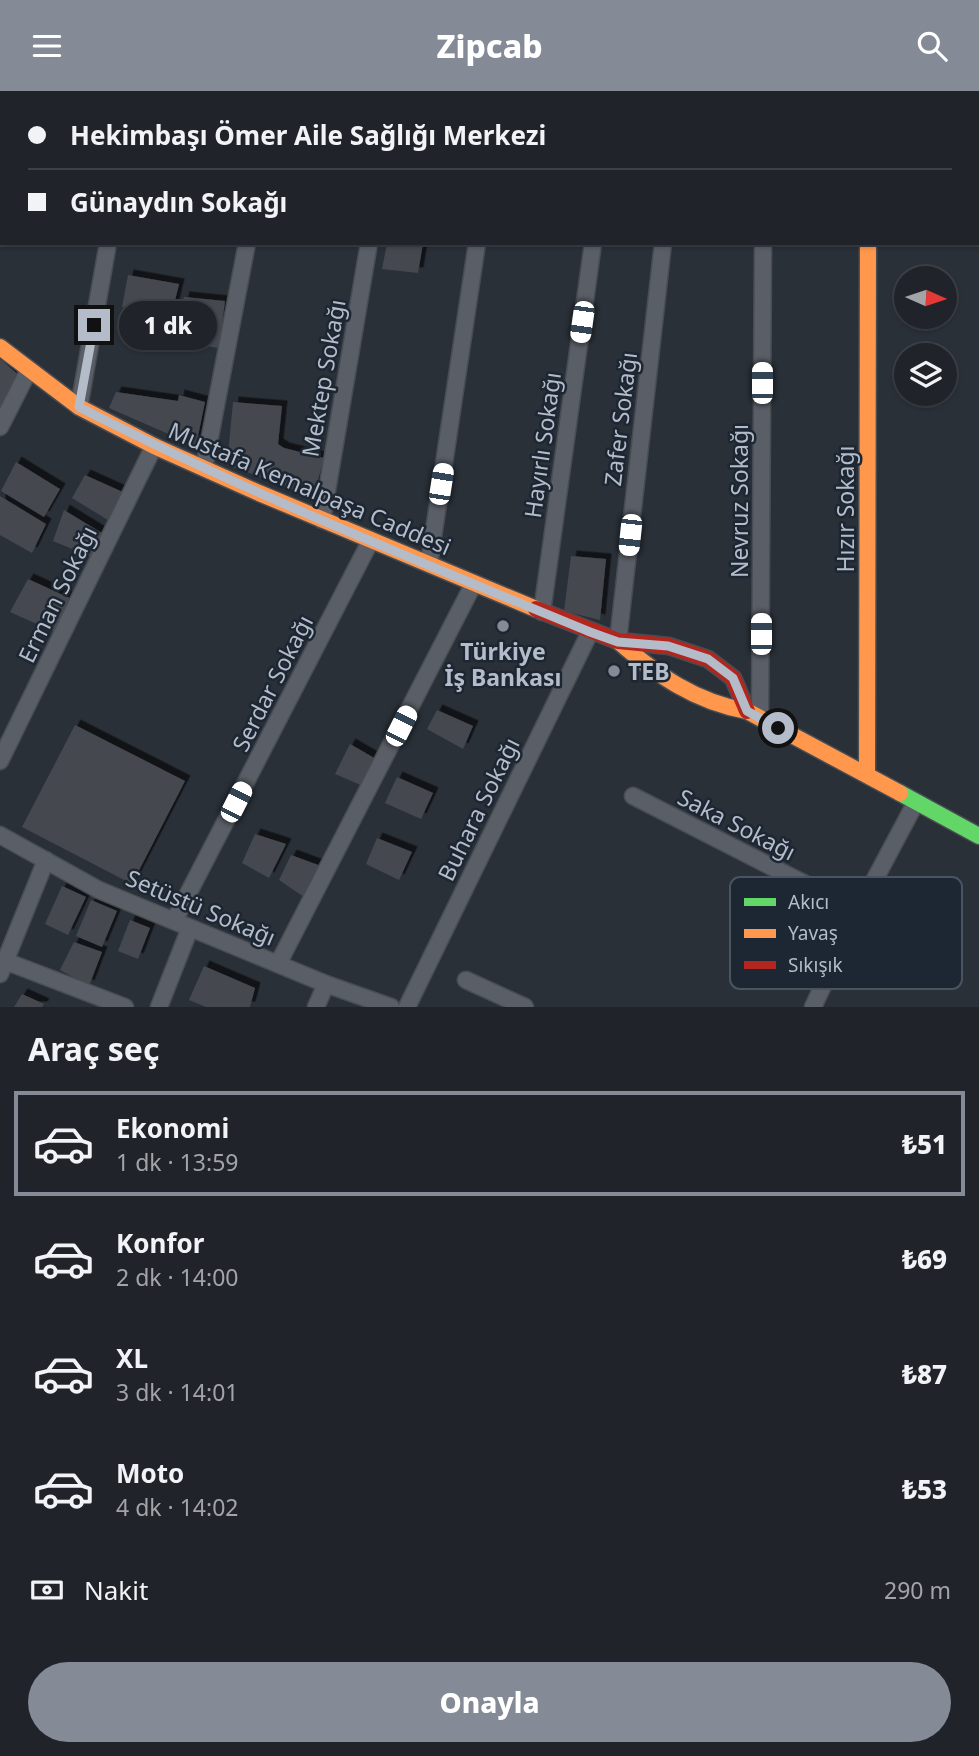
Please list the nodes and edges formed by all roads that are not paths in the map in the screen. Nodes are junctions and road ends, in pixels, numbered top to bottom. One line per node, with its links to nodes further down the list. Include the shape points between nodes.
1 (108, 245): 11 (street)
2 (247, 245): 14 (street)
3 (369, 245): 15 (street, Mektep Sokağı)
4 (477, 245): 17 (street)
5 (593, 245): 19 (street, Hayırlı Sokağı)
6 (663, 245): 21 (street, Zafer Sokağı)
7 (763, 245): 22 (street, Nevruz Sokağı)
8 (867, 245): 24 (street, Hızır Sokağı)
9 (0, 347): 10 (street, Mustafa Kemalpaşa Caddesi)
10 (29, 369): 11 (street, Mustafa Kemalpaşa Caddesi); 12 (street)
11 (79, 407): 13 (street, Mustafa Kemalpaşa Caddesi)
12 (0, 426)
13 (154, 446): 14 (street, Mustafa Kemalpaşa Caddesi); 23 (street, Erman Sokağı)
14 (204, 468): 15 (street, Mustafa Kemalpaşa Caddesi)
15 (322, 520): 16 (street, Mustafa Kemalpaşa Caddesi)
16 (371, 540): 17 (street, Mustafa Kemalpaşa Caddesi); 32 (street, Serdar Sokağı)
17 (429, 564): 18 (street, Mustafa Kemalpaşa Caddesi)
18 (474, 583): 19 (street, Mustafa Kemalpaşa Caddesi); 34 (street)
19 (542, 612): 20 (street, Mustafa Kemalpaşa Caddesi)
20 (590, 632): 21 (street, Mustafa Kemalpaşa Caddesi); 43 (street, Buhara Sokağı)
21 (618, 642): 22 (street, via 663,680 729,709); 22 (street, via 668,646 708,659 733,678)
22 (754, 714): 24 (street)
23 (0, 761)
24 (867, 775): 26 (street)
25 (633, 796): 30 (street, Saka Sokağı)
26 (916, 802): 28 (street); 31 (street)
27 (0, 835): 29 (street, Setüstü Sokağı)
28 (979, 837)
29 (46, 860): 32 (street, Setüstü Sokağı, via 99,890); 35 (street)
30 (791, 877)
31 (876, 877)
32 (174, 921): 33 (street, Setüstü Sokağı)
33 (190, 928): 34 (street, Setüstü Sokağı); 40 (street)
34 (278, 964): 37 (street, Setüstü Sokağı)
35 (3, 968): 39 (street)
36 (466, 980): 44 (street)
37 (326, 984): 41 (street); 42 (street, Setüstü Sokağı)
38 (821, 989): 45 (street)
39 (125, 1007)
40 (159, 1007)
41 (316, 1007)
42 (391, 1007)
43 (407, 1007)
44 (525, 1007)
45 (813, 1007)

